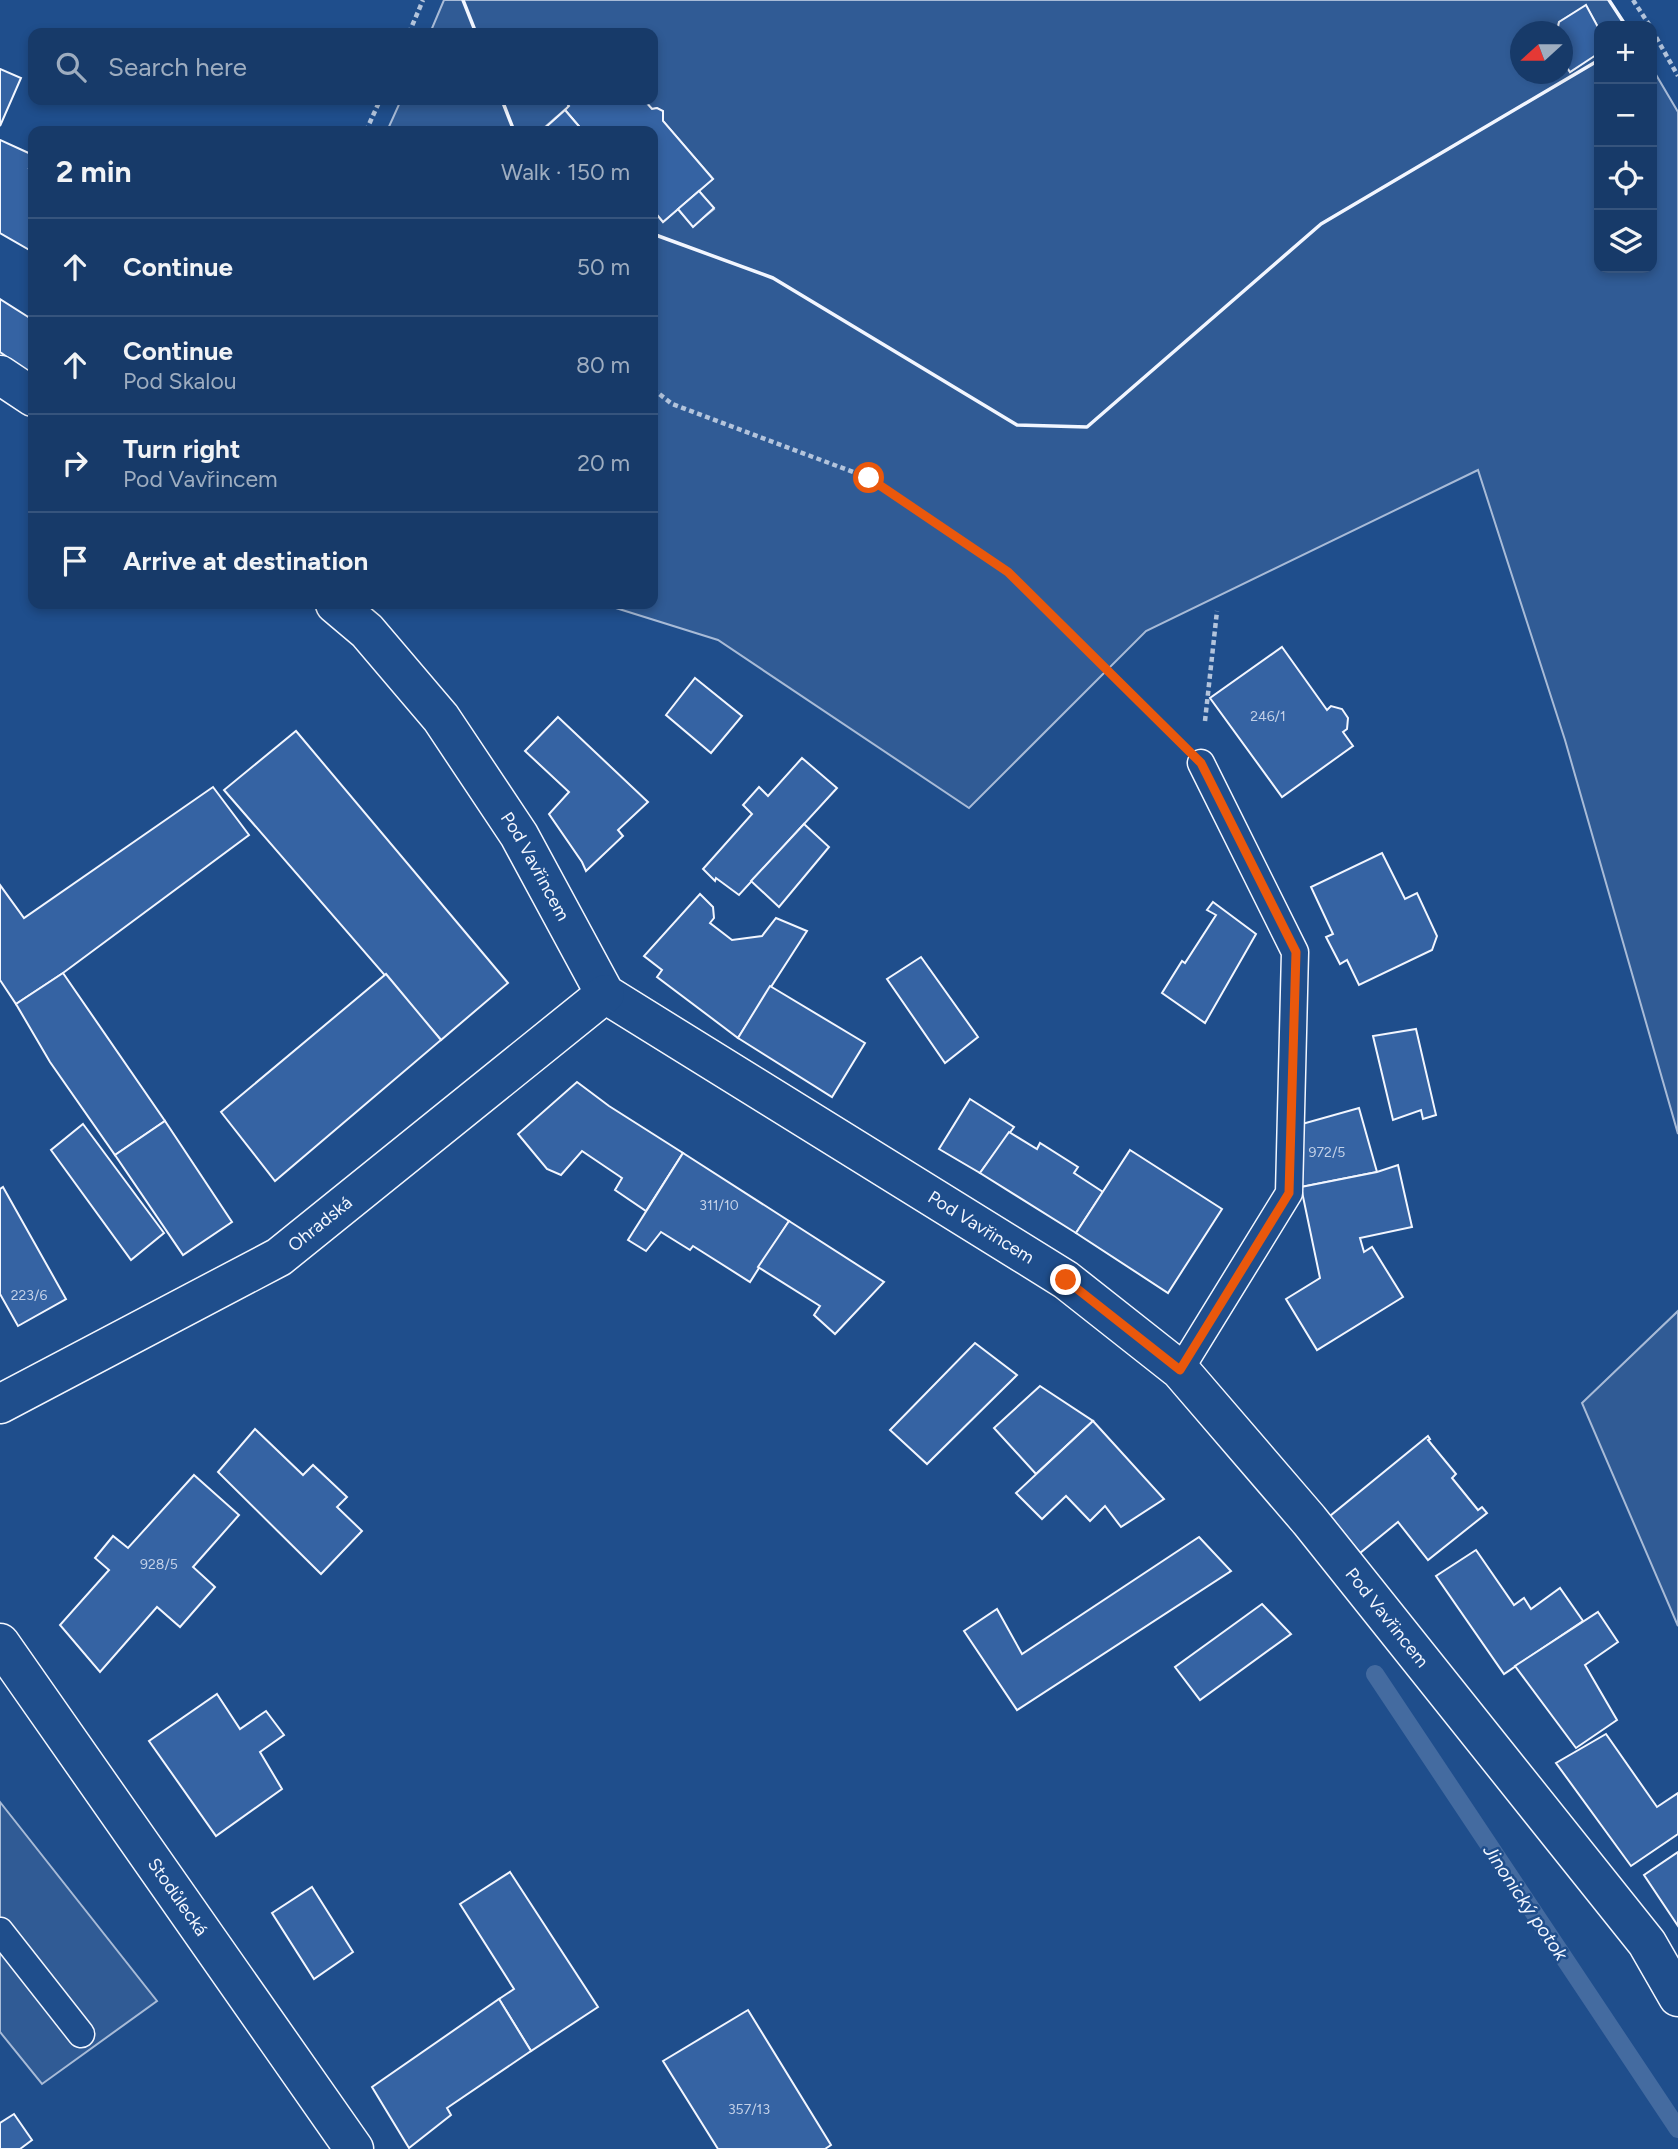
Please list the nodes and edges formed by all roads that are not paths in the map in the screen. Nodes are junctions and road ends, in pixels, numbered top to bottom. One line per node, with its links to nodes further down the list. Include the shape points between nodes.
1 (0, 375): 2 (street)
2 (28, 394)
3 (341, 609): 5 (street, Pod Vavřincem, via 367,631 441,718 519,835)
4 (1201, 763): 6 (lane, via 1296,952 1289,1193)
5 (605, 994): 6 (street, Pod Vavřincem, via 1066,1280); 7 (street, Ohradská, via 279,1257)
6 (1180, 1370): 10 (street, Pod Vavřincem, via 1309,1520 1647,1943)
7 (0, 1404)
8 (0, 1643): 12 (street, Stodůlecká)
9 (0, 1931): 11 (lane)
10 (1678, 1997)
11 (80, 2034)
12 (354, 2149)

